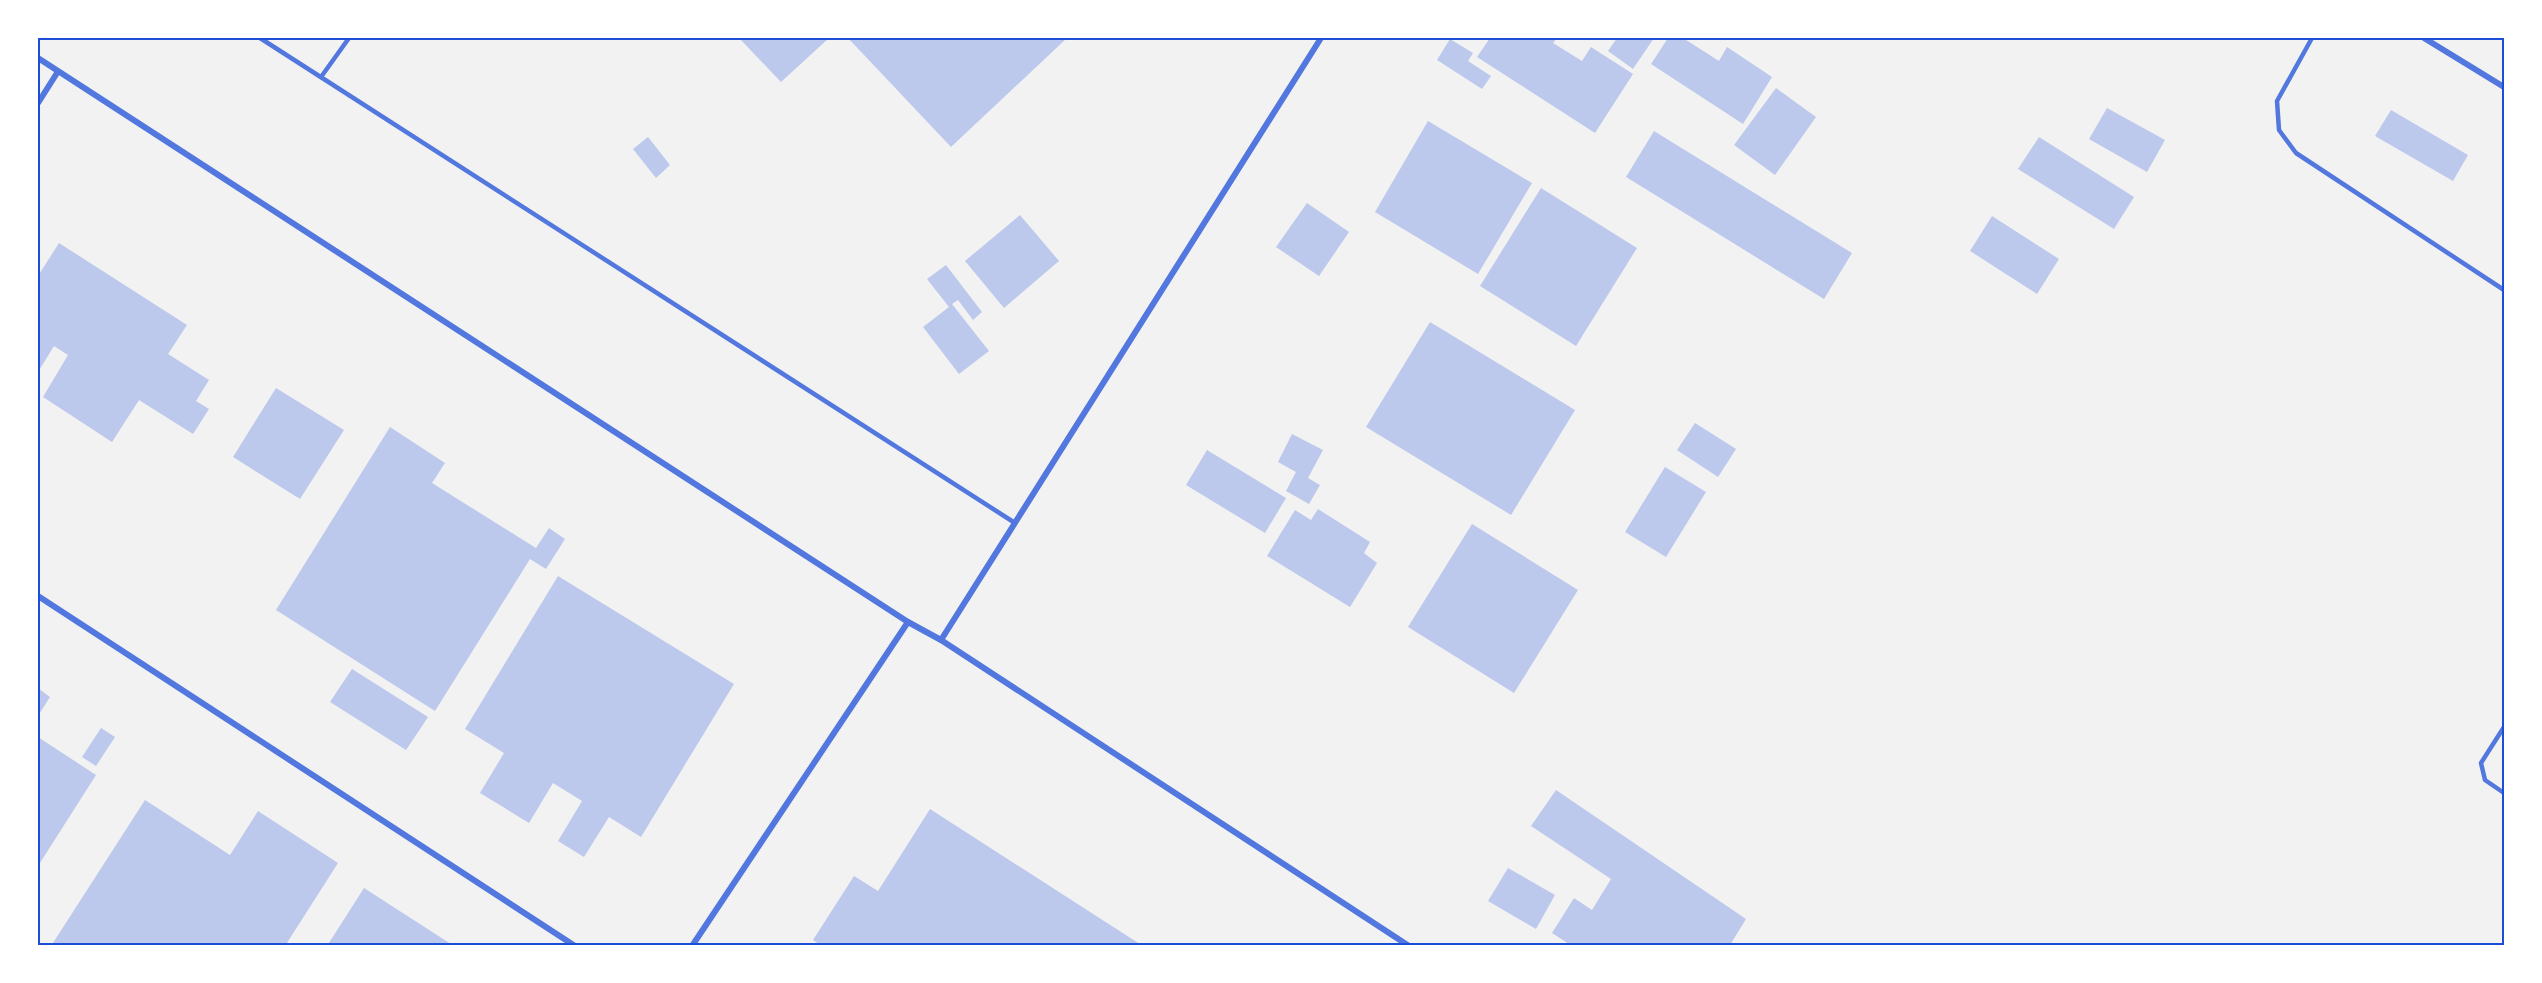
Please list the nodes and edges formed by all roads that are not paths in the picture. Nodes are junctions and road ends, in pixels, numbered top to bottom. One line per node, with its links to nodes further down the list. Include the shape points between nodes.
1 (260, 38): 8 (lane)
2 (349, 38): 8 (lane)
3 (1321, 38): 12 (street)
4 (2312, 38): 11 (lane, via 2277,101 2280,130 2296,153)
5 (2424, 38): 9 (street)
6 (38, 58): 7 (street)
7 (57, 73): 10 (street); 14 (street)
8 (321, 77): 12 (lane)
9 (2505, 87)
10 (38, 103)
11 (2505, 290)
12 (1015, 523): 15 (street)
13 (38, 596): 18 (street)
14 (908, 622): 15 (street); 19 (street)
15 (941, 640): 20 (street)
16 (2505, 727): 17 (lane, via 2481,763 2485,780)
17 (2505, 793)
18 (575, 945)
19 (692, 945)
20 (1409, 945)

